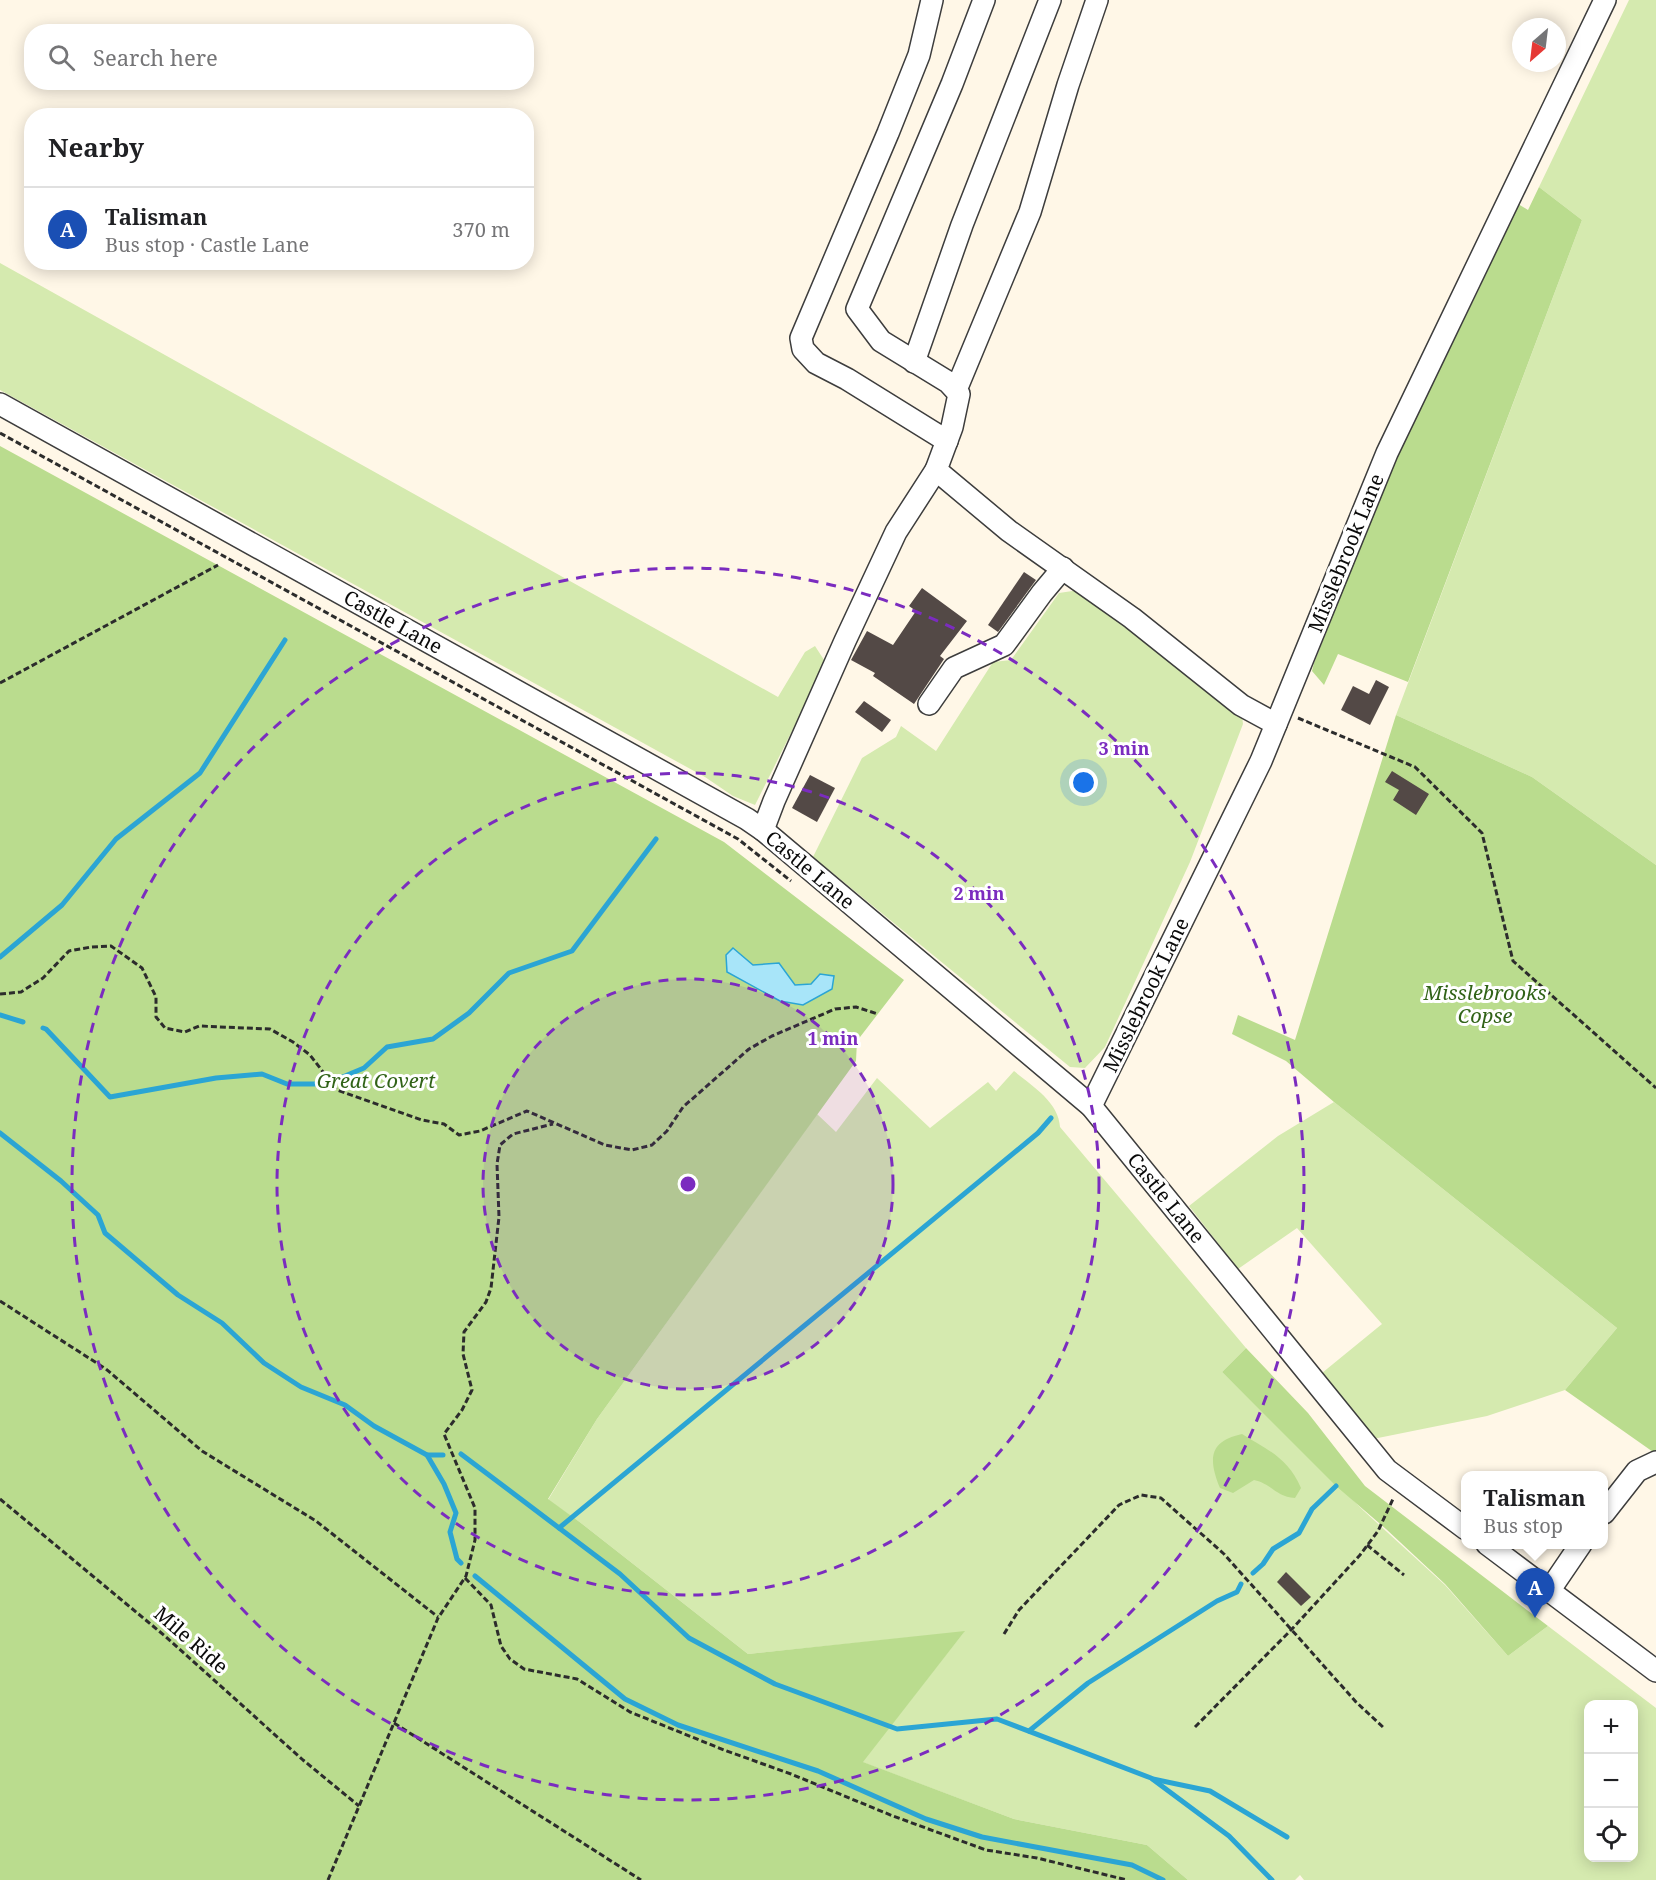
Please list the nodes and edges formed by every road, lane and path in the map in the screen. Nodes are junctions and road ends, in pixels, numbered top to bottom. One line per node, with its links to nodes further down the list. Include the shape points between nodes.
1 (932, 0): 10 (street, via 919,55 801,338 804,349 816,363)
2 (984, 0): 6 (street, via 857,309 881,341)
3 (1050, 0): 6 (street, via 962,225)
4 (1097, 0): 7 (street, via 1030,212)
5 (1605, 0): 16 (street, Misslebrook Lane, via 1387,453)
6 (914, 362): 7 (street)
7 (956, 390): 10 (street, via 957,410)
8 (0, 404): 17 (street, Castle Lane)
9 (0, 433): 18 (path, via 738,839)
10 (946, 441): 11 (street)
11 (936, 470): 13 (street, via 1009,531); 17 (street, via 896,532)
12 (218, 565): 14 (path)
13 (1064, 568): 15 (street, via 1005,645 954,668); 16 (street, via 1241,705)
14 (0, 683)
15 (929, 704)
16 (1279, 717): 21 (path, via 1306,723 1415,767 1482,833 1513,961); 22 (street, Misslebrook Lane)
17 (763, 830): 22 (street, Castle Lane)
18 (792, 882)
19 (0, 994): 23 (path, via 21,992 43,978 69,951 111,946 142,968 156,997 156,1017 165,1028 185,1032 199,1026 270,1029 310,1055 337,1090 444,1124 459,1135 527,1112)
20 (878, 1014): 23 (path, via 856,1007 835,1009 749,1049 683,1107 652,1145 632,1150 605,1145)
21 (1656, 1088)
22 (1091, 1106): 26 (street, Castle Lane, via 1388,1470)
23 (554, 1124): 34 (path, via 513,1134 500,1145 500,1217 491,1288 486,1302 464,1332 463,1354 472,1390 444,1434 475,1508 475,1540)
24 (0, 1301): 36 (path, via 106,1369 202,1451 316,1521)
25 (1656, 1462): 28 (street, via 1636,1471)
26 (1403, 1482): 29 (street, Castle Lane); 30 (path)
27 (0, 1499): 43 (path, Mile Ride, via 165,1636)
28 (1608, 1508)
29 (1461, 1525)
30 (1367, 1545): 33 (path); 37 (path)
31 (1492, 1549): 35 (street)
32 (1578, 1549): 35 (street)
33 (1404, 1575)
34 (465, 1578): 36 (path); 46 (path, via 491,1605 501,1646 524,1669 577,1679 630,1712 986,1850)
35 (1549, 1591): 39 (street)
36 (438, 1618): 40 (path)
37 (1292, 1629): 38 (path, via 1224,1554 1161,1498 1142,1495 1119,1505 1019,1610); 41 (path); 42 (path)
38 (1004, 1634)
39 (1656, 1671)
40 (394, 1723): 43 (path); 45 (path)
41 (1195, 1727)
42 (1383, 1728)
43 (359, 1806): 44 (path)
44 (328, 1880)
45 (641, 1880)
46 (1127, 1880)

